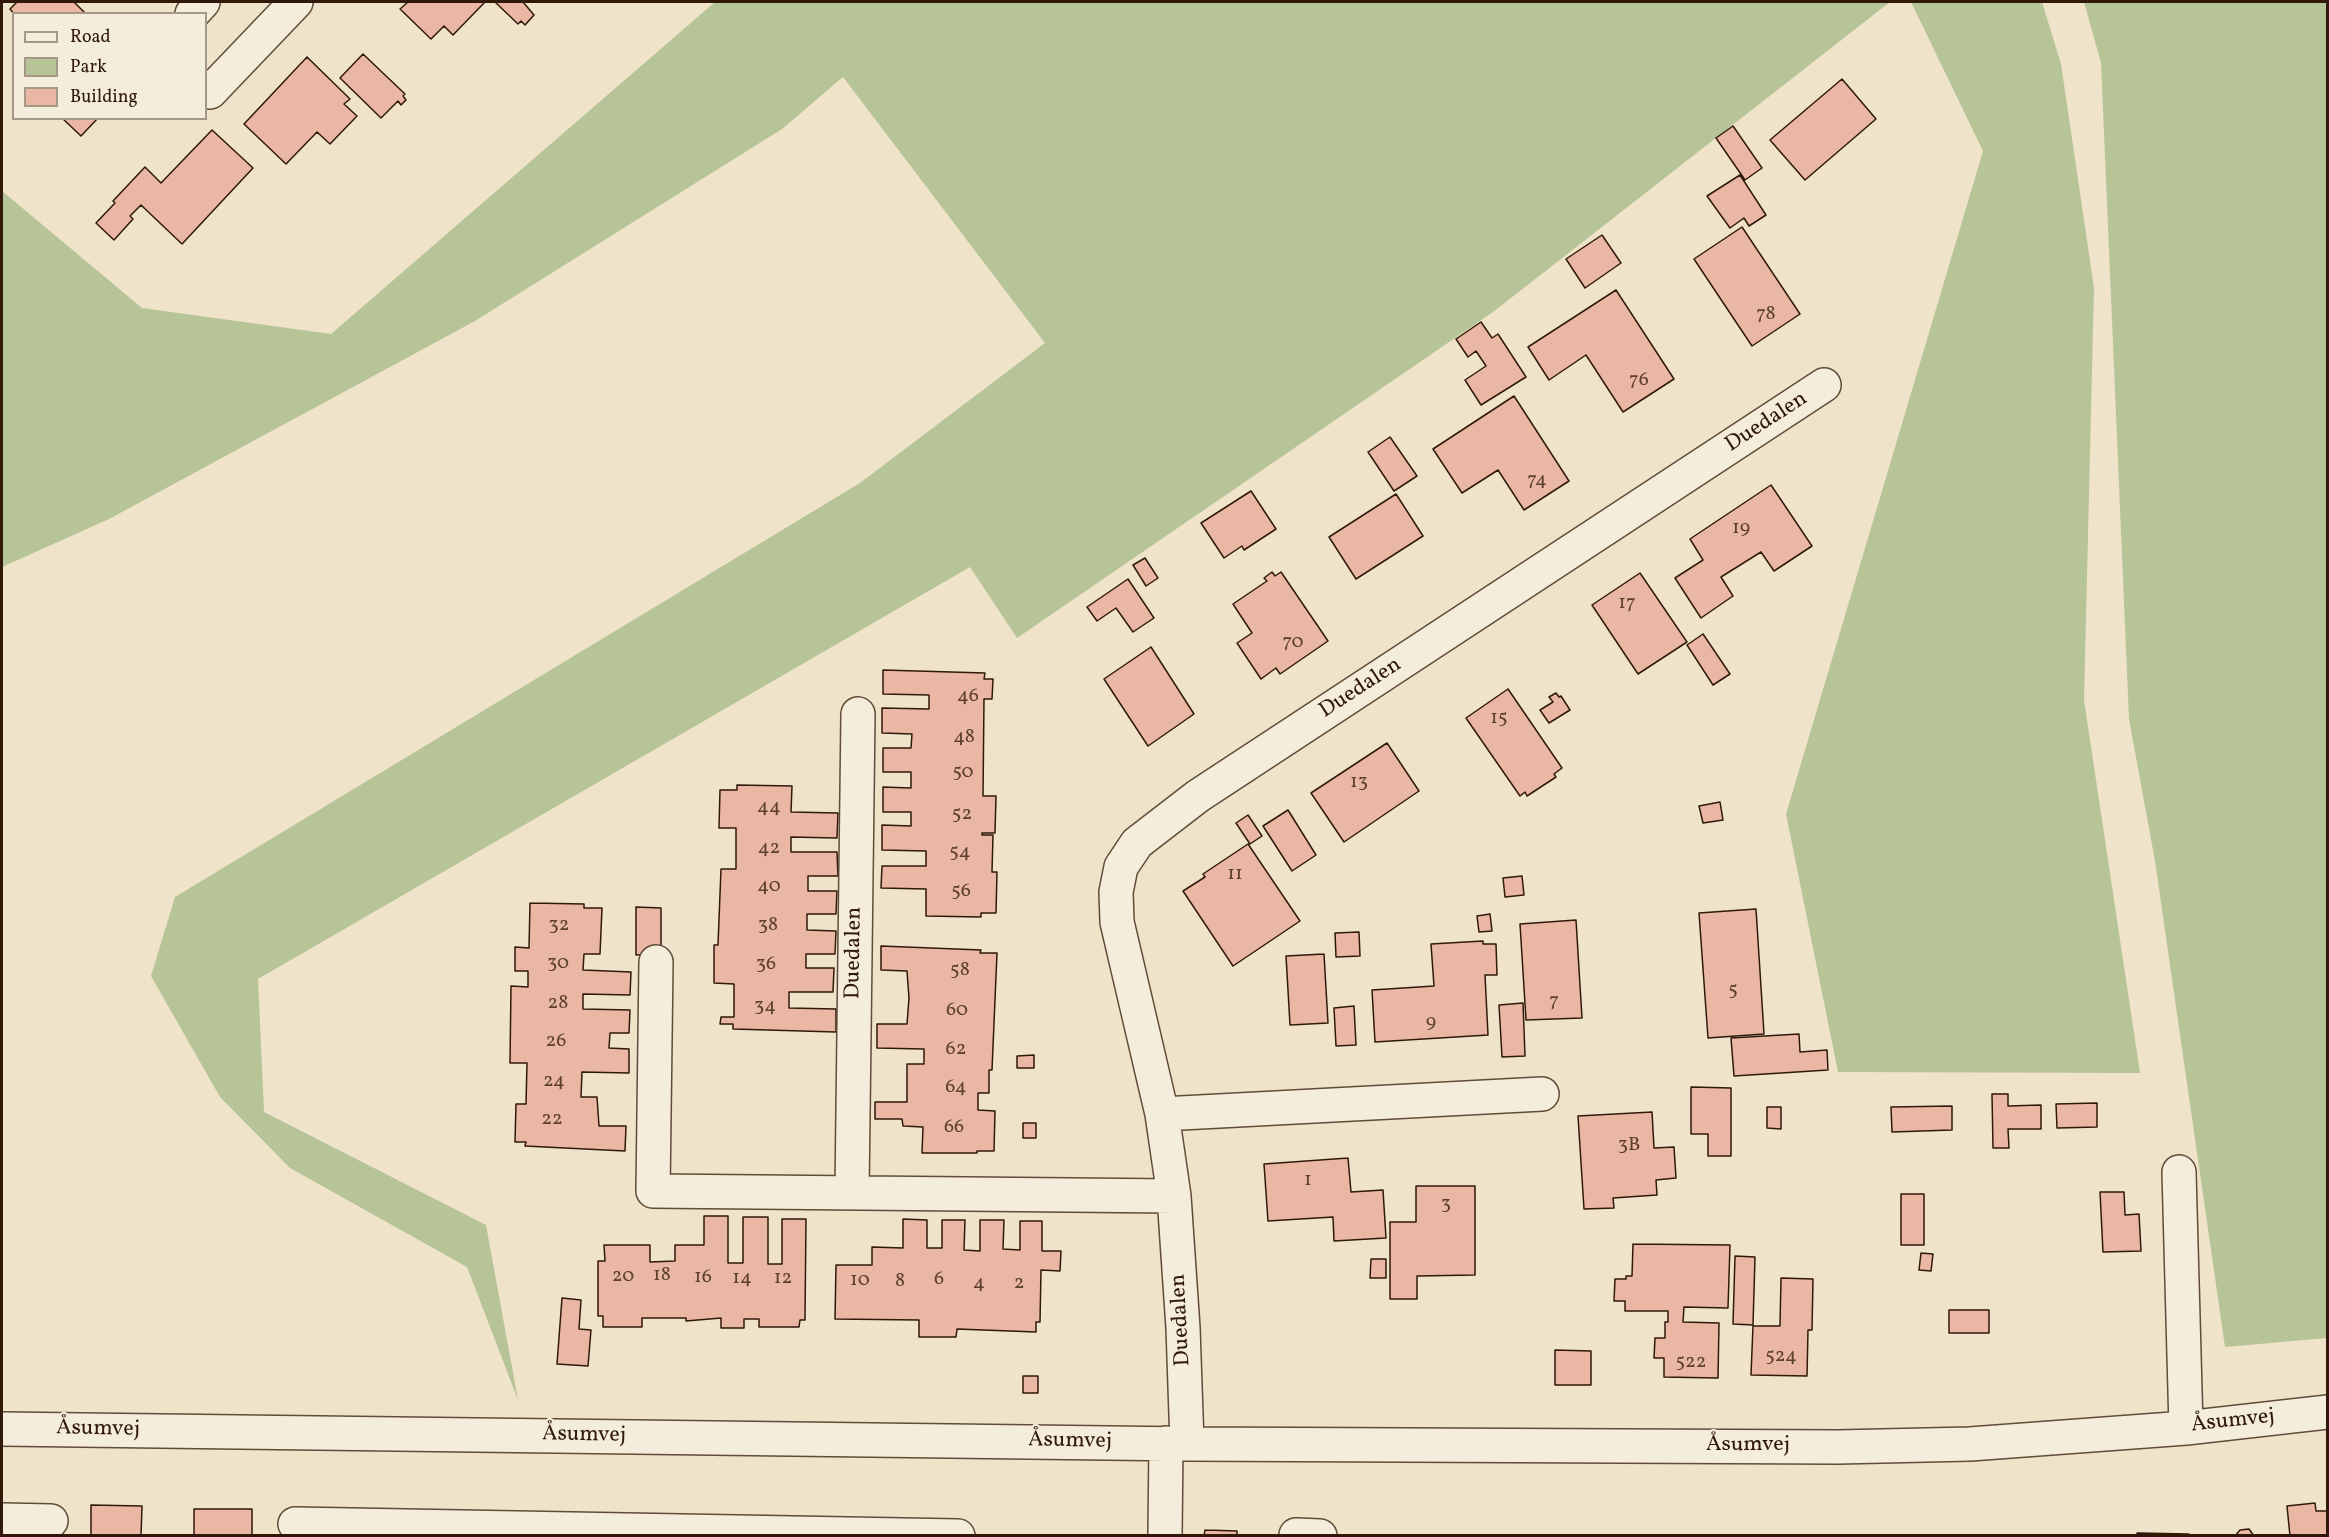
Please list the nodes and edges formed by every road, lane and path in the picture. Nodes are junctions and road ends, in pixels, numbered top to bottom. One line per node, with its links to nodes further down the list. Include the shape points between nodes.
1 (296, 2): 2 (street, via 210,92)
2 (207, 88)
3 (1824, 385): 7 (street, Duedalen, via 1215,785 1137,843 1120,867 1117,922)
4 (858, 714): 9 (street, Duedalen)
5 (656, 962): 9 (street, via 653,1191)
6 (1542, 1094): 7 (street)
7 (1162, 1114): 10 (street, Duedalen)
8 (2179, 1172): 12 (street)
9 (852, 1192): 10 (street)
10 (1174, 1196): 14 (street, Duedalen, via 1183,1328)
11 (2328, 1412): 12 (street, Åsumvej)
12 (2186, 1428): 14 (street, Åsumvej, via 1970,1444 1850,1446)
13 (2, 1429): 14 (street, Åsumvej)
14 (1177, 1443): 21 (street)
15 (2, 1520): 16 (street)
16 (51, 1521)
17 (295, 1524): 18 (street)
18 (676, 1533): 20 (street)
19 (1296, 1535): 22 (street)
20 (958, 1536)
21 (1165, 1536)
22 (1320, 1536)

